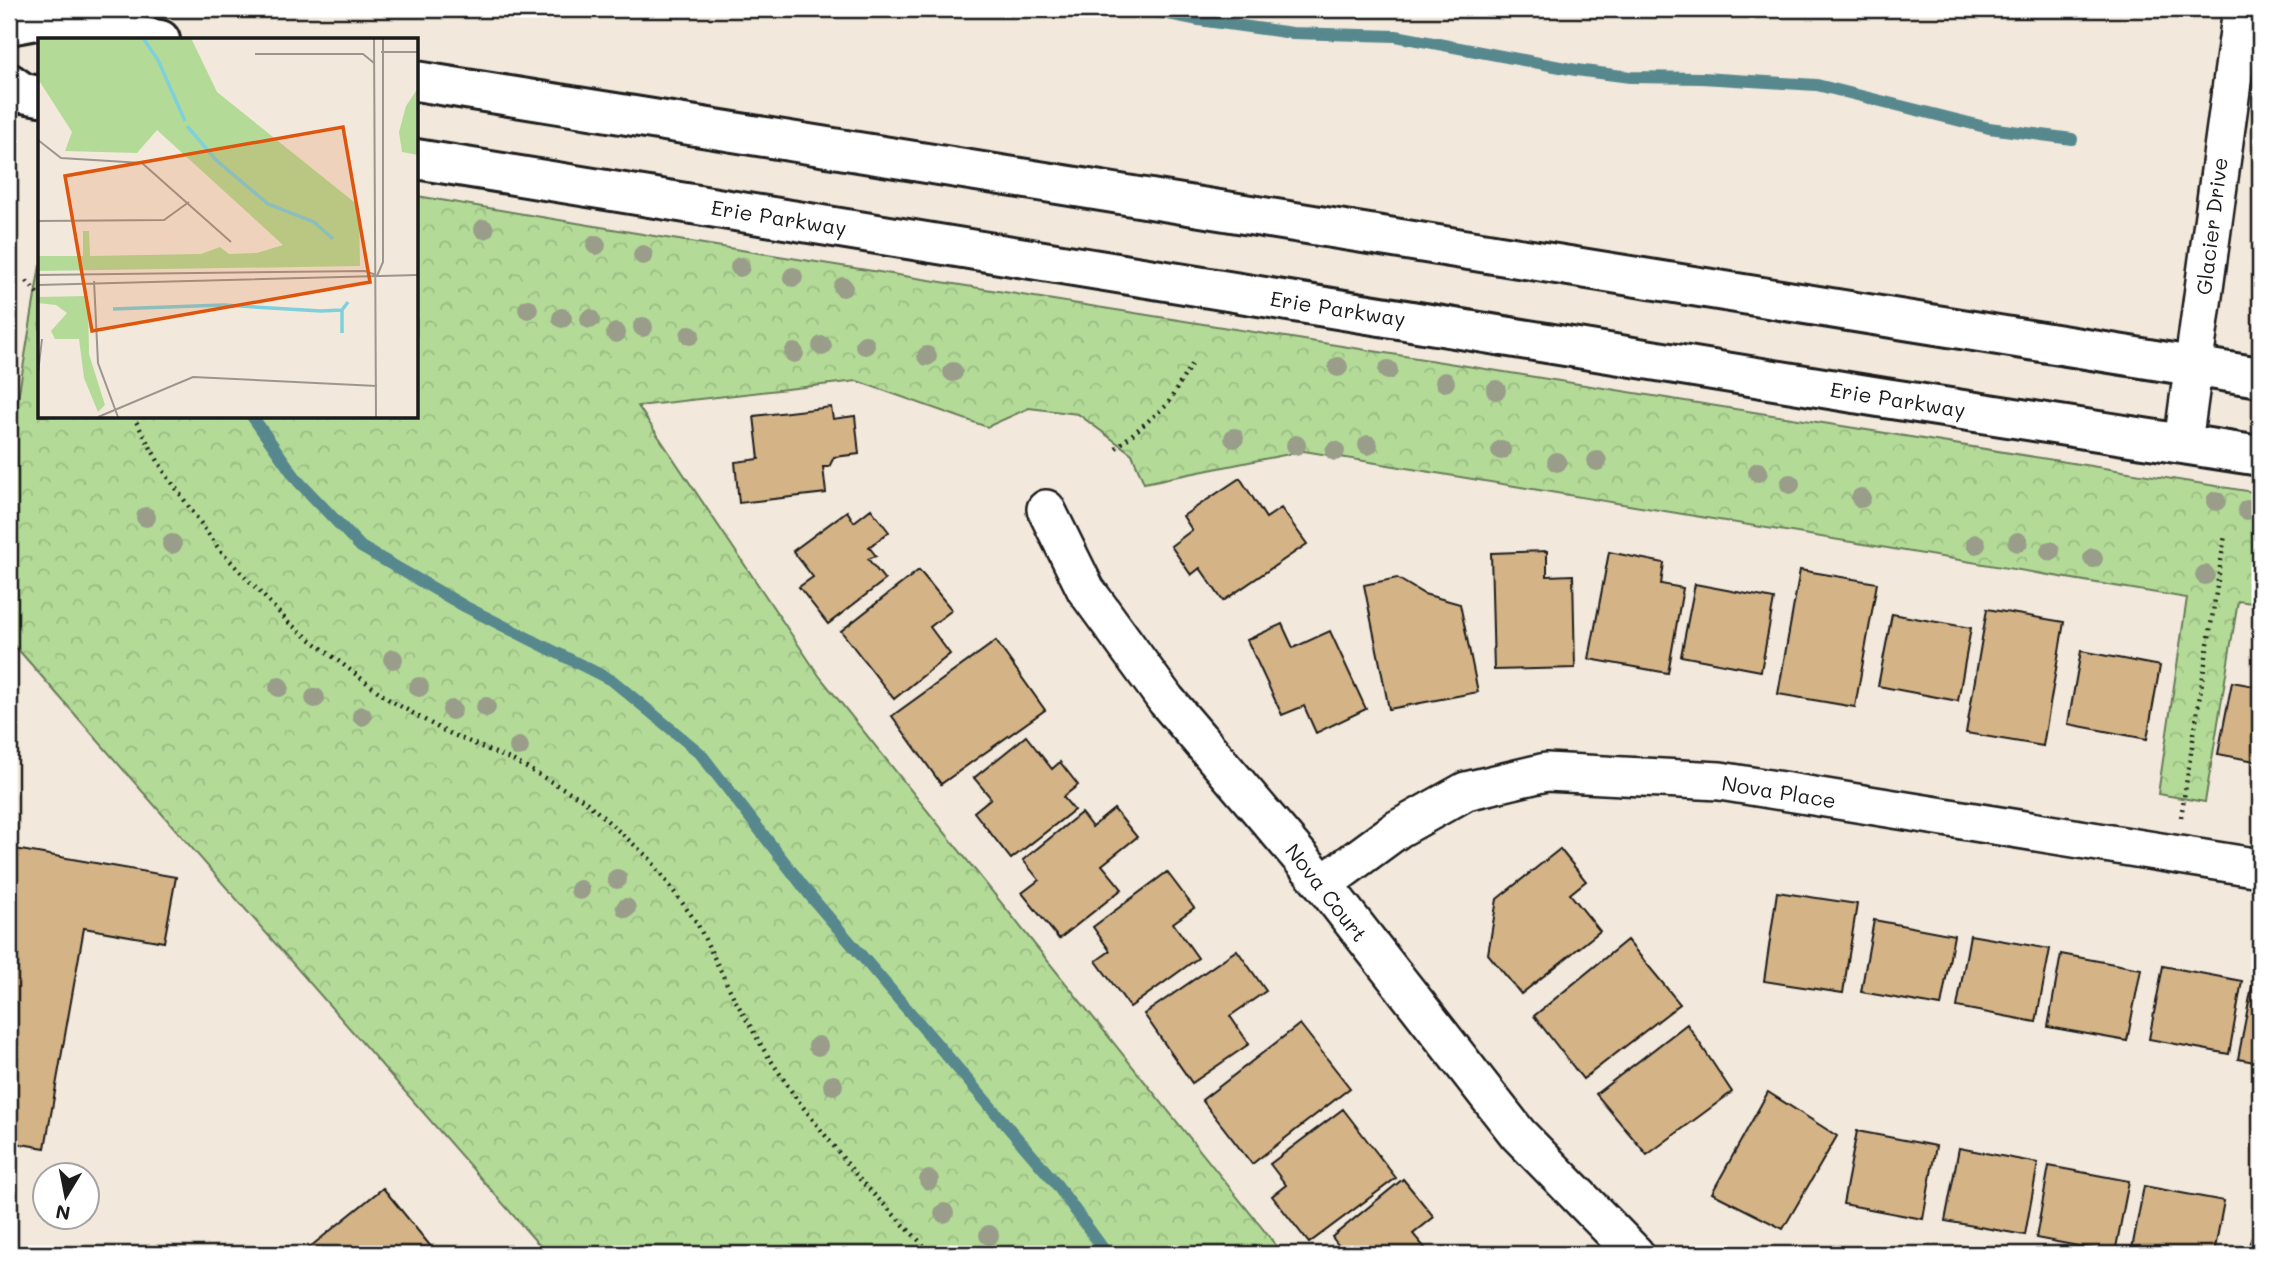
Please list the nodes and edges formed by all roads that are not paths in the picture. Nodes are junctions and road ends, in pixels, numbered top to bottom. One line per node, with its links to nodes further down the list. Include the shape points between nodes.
1 (2242, 9): 8 (street, Glacier Drive)
2 (9, 25): 3 (main road, via 36,20)
3 (148, 38)
4 (418, 81): 8 (main road)
5 (9, 83): 6 (main road, via 23,93)
6 (38, 96)
7 (418, 159): 10 (main road, Erie Parkway)
8 (2194, 367): 9 (main road); 10 (street, Glacier Drive)
9 (2260, 377)
10 (2183, 443): 11 (main road, Erie Parkway)
11 (2260, 456)
12 (1046, 509): 14 (street, Nova Court, via 1086,590 1166,700)
13 (2260, 869): 14 (street, Nova Place, via 1720,781 1546,772 1466,791 1398,829)
14 (1323, 884): 15 (street, Nova Court, via 1518,1134)
15 (1635, 1254)

